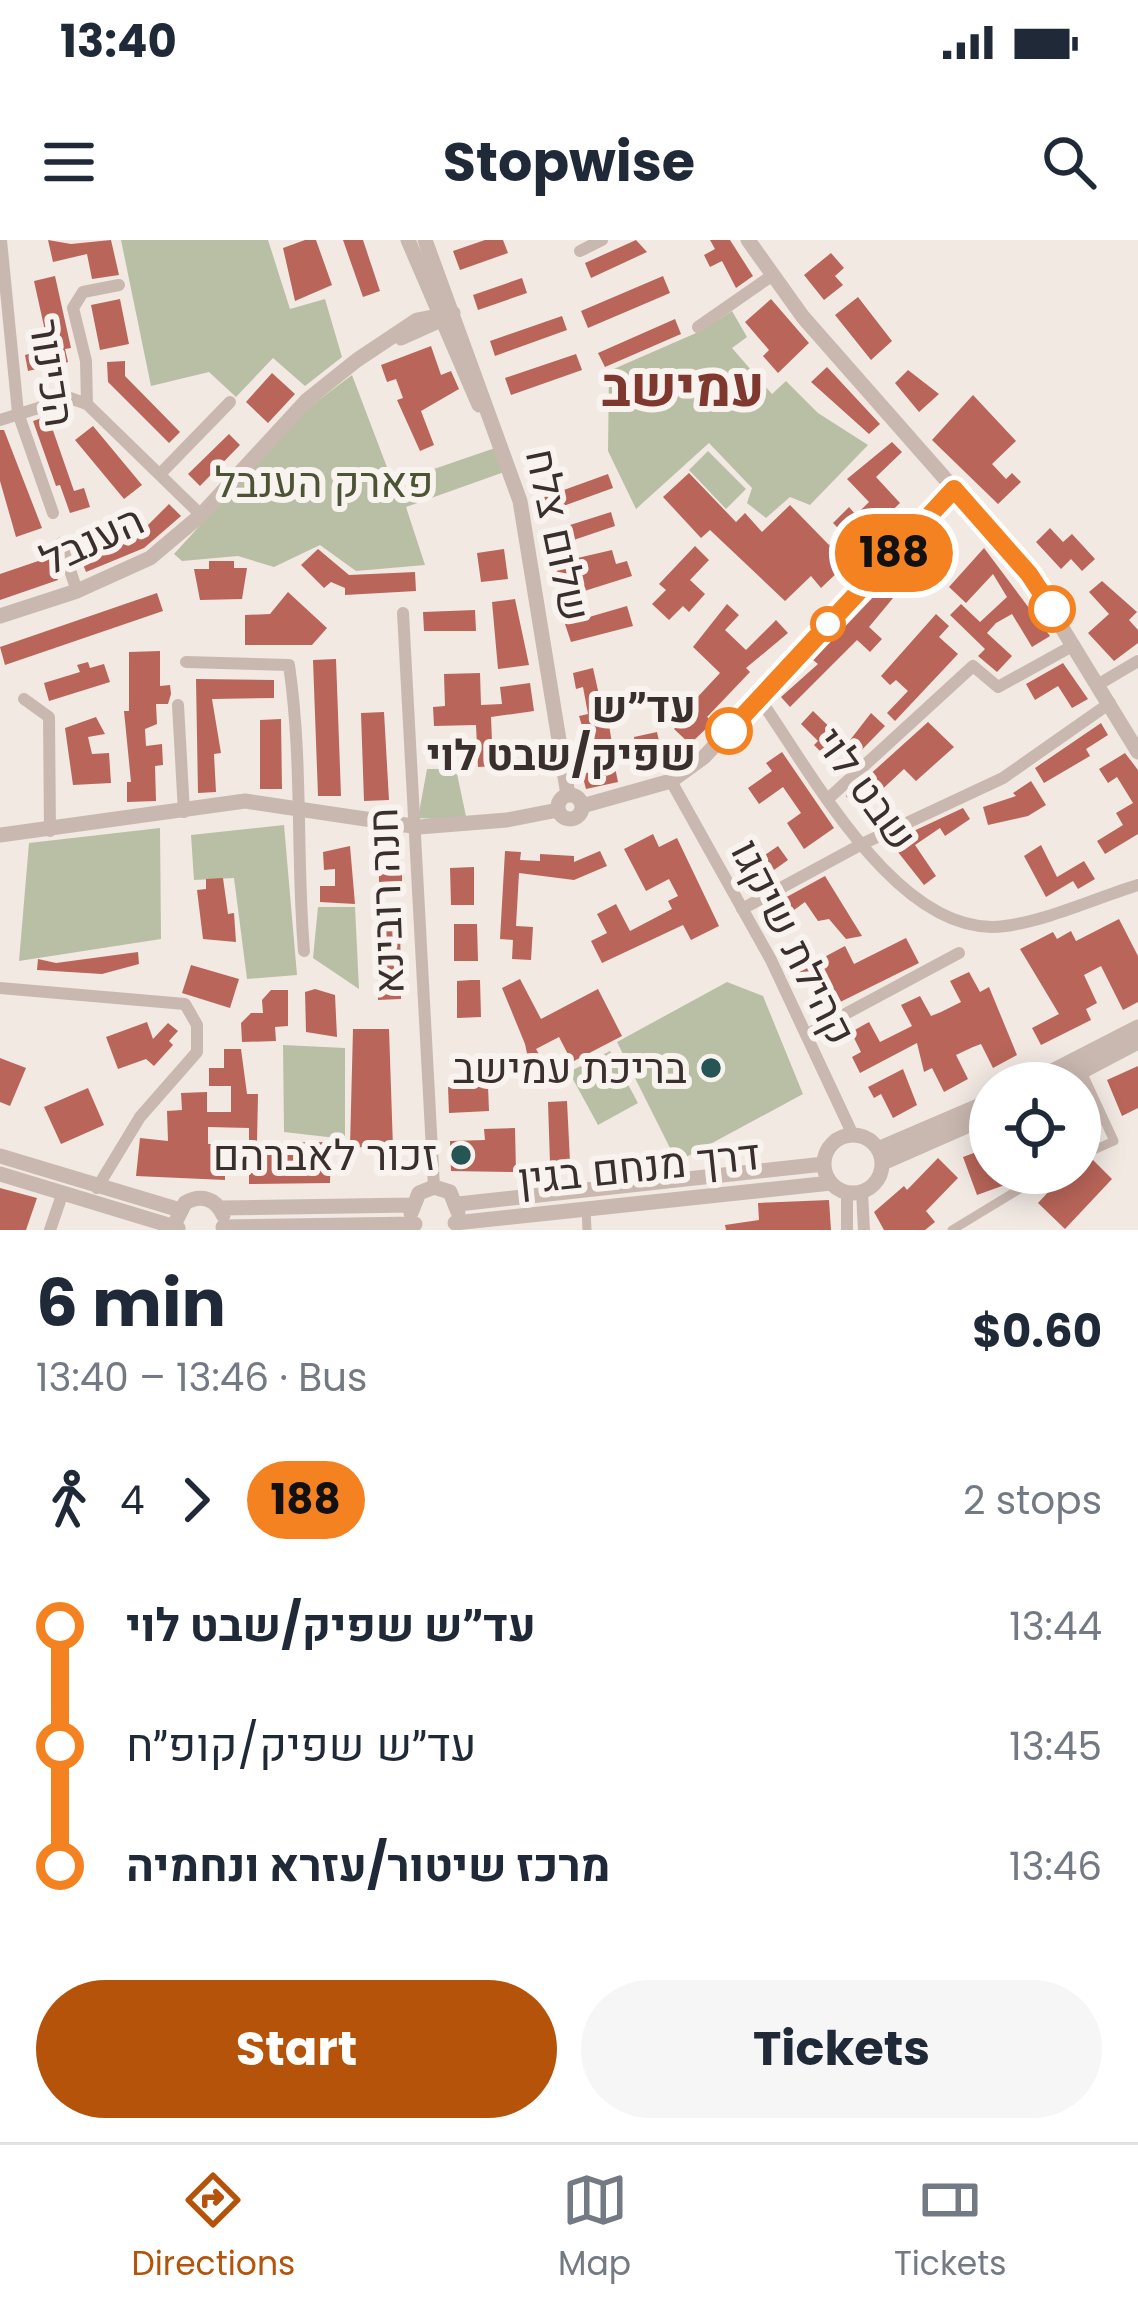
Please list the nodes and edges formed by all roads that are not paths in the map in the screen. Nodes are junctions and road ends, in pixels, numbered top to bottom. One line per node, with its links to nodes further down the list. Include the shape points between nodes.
1 (1, 240): 16 (street, הכינור)
2 (408, 240): 8 (street, שלום צלח)
3 (424, 240): 10 (street, שלום צלח)
4 (602, 240): 6 (street)
5 (748, 240): 7 (street)
6 (580, 251)
7 (770, 277): 12 (street); 19 (street)
8 (428, 283): 10 (street, שלום צלח); 11 (street)
9 (119, 285): 15 (street, via 83,292 73,308)
10 (445, 316): 11 (street); 13 (street); 37 (street, שלום צלח, via 520,501)
11 (410, 324): 13 (street)
12 (698, 327)
13 (382, 346): 21 (street, הענבל, via 307,400)
14 (230, 402): 18 (street)
15 (87, 404): 16 (street, via 70,398); 18 (street)
16 (18, 413): 17 (street); 20 (street, הכינור)
17 (0, 420)
18 (161, 472): 21 (street)
19 (954, 489): 26 (street, via 1029,574); 30 (street)
20 (53, 513)
21 (201, 515): 23 (street, הענבל, via 150,558)
22 (61, 543): 23 (street)
23 (77, 592): 25 (street, הענבל)
24 (403, 613): 40 (street, חנה רובינא)
25 (0, 616)
26 (1074, 645): 29 (street); 36 (street, via 998,687 973,666)
27 (186, 662): 38 (street, via 289,665)
28 (1138, 662): 29 (street)
29 (1100, 684): 32 (street)
30 (759, 698): 35 (street); 36 (street, שבט לוי)
31 (24, 699): 41 (street, via 49,717)
32 (1110, 703): 34 (street); 43 (street, via 1003,778)
33 (178, 706): 39 (street)
34 (1138, 752)
35 (670, 782): 37 (street); 45 (street, קהילת שיקגו)
36 (830, 797): 43 (street, שבט לוי)
37 (575, 801): 40 (street, via 470,825)
38 (301, 808): 39 (street, via 244,801); 40 (street); 46 (street, via 295,838)
39 (184, 812): 41 (street)
40 (418, 827): 64 (street, חנה רובינא)
41 (50, 831): 42 (street)
42 (0, 835)
43 (862, 844): 44 (street, שבט לוי, via 892,881 964,922 1004,926); 45 (street)
44 (1138, 885)
45 (742, 909): 50 (street, קהילת שיקגו)
46 (304, 951)
47 (958, 953): 50 (street)
48 (0, 988): 65 (street, via 184,1004 197,1025 196,1052 140,1118)
49 (1138, 1027): 52 (street)
50 (806, 1035): 57 (street, קהילת שיקגו)
51 (1138, 1042): 53 (street)
52 (1070, 1062)
53 (1101, 1062)
54 (969, 1112): 60 (street)
55 (1101, 1114): 58 (street, via 1114,1142)
56 (969, 1124): 60 (street)
57 (853, 1135): 60 (street); 61 (street, via 836,1141)
58 (1101, 1147)
59 (0, 1156): 65 (street)
60 (880, 1156): 66 (street, via 877,1181)
61 (824, 1164): 63 (street); 69 (street, דרך מנחם בגין)
62 (0, 1174): 68 (street)
63 (831, 1183): 66 (street); 72 (street, דרך מנחם בגין)
64 (434, 1187): 69 (street); 70 (street)
65 (97, 1188): 73 (street)
66 (855, 1193): 81 (street); 82 (street)
67 (1011, 1194): 83 (street)
68 (62, 1195): 74 (street); 79 (street)
69 (458, 1204): 75 (street)
70 (412, 1205): 71 (street); 76 (street)
71 (220, 1208): 73 (street, via 200,1197); 78 (street)
72 (586, 1209): 75 (street, דרך מנחם בגין); 80 (street)
73 (179, 1210): 77 (street)
74 (143, 1224): 77 (street)
75 (452, 1226)
76 (419, 1227): 78 (street)
77 (178, 1229)
78 (222, 1229)
79 (50, 1230)
80 (587, 1230)
81 (848, 1230)
82 (864, 1230)
83 (952, 1230)

